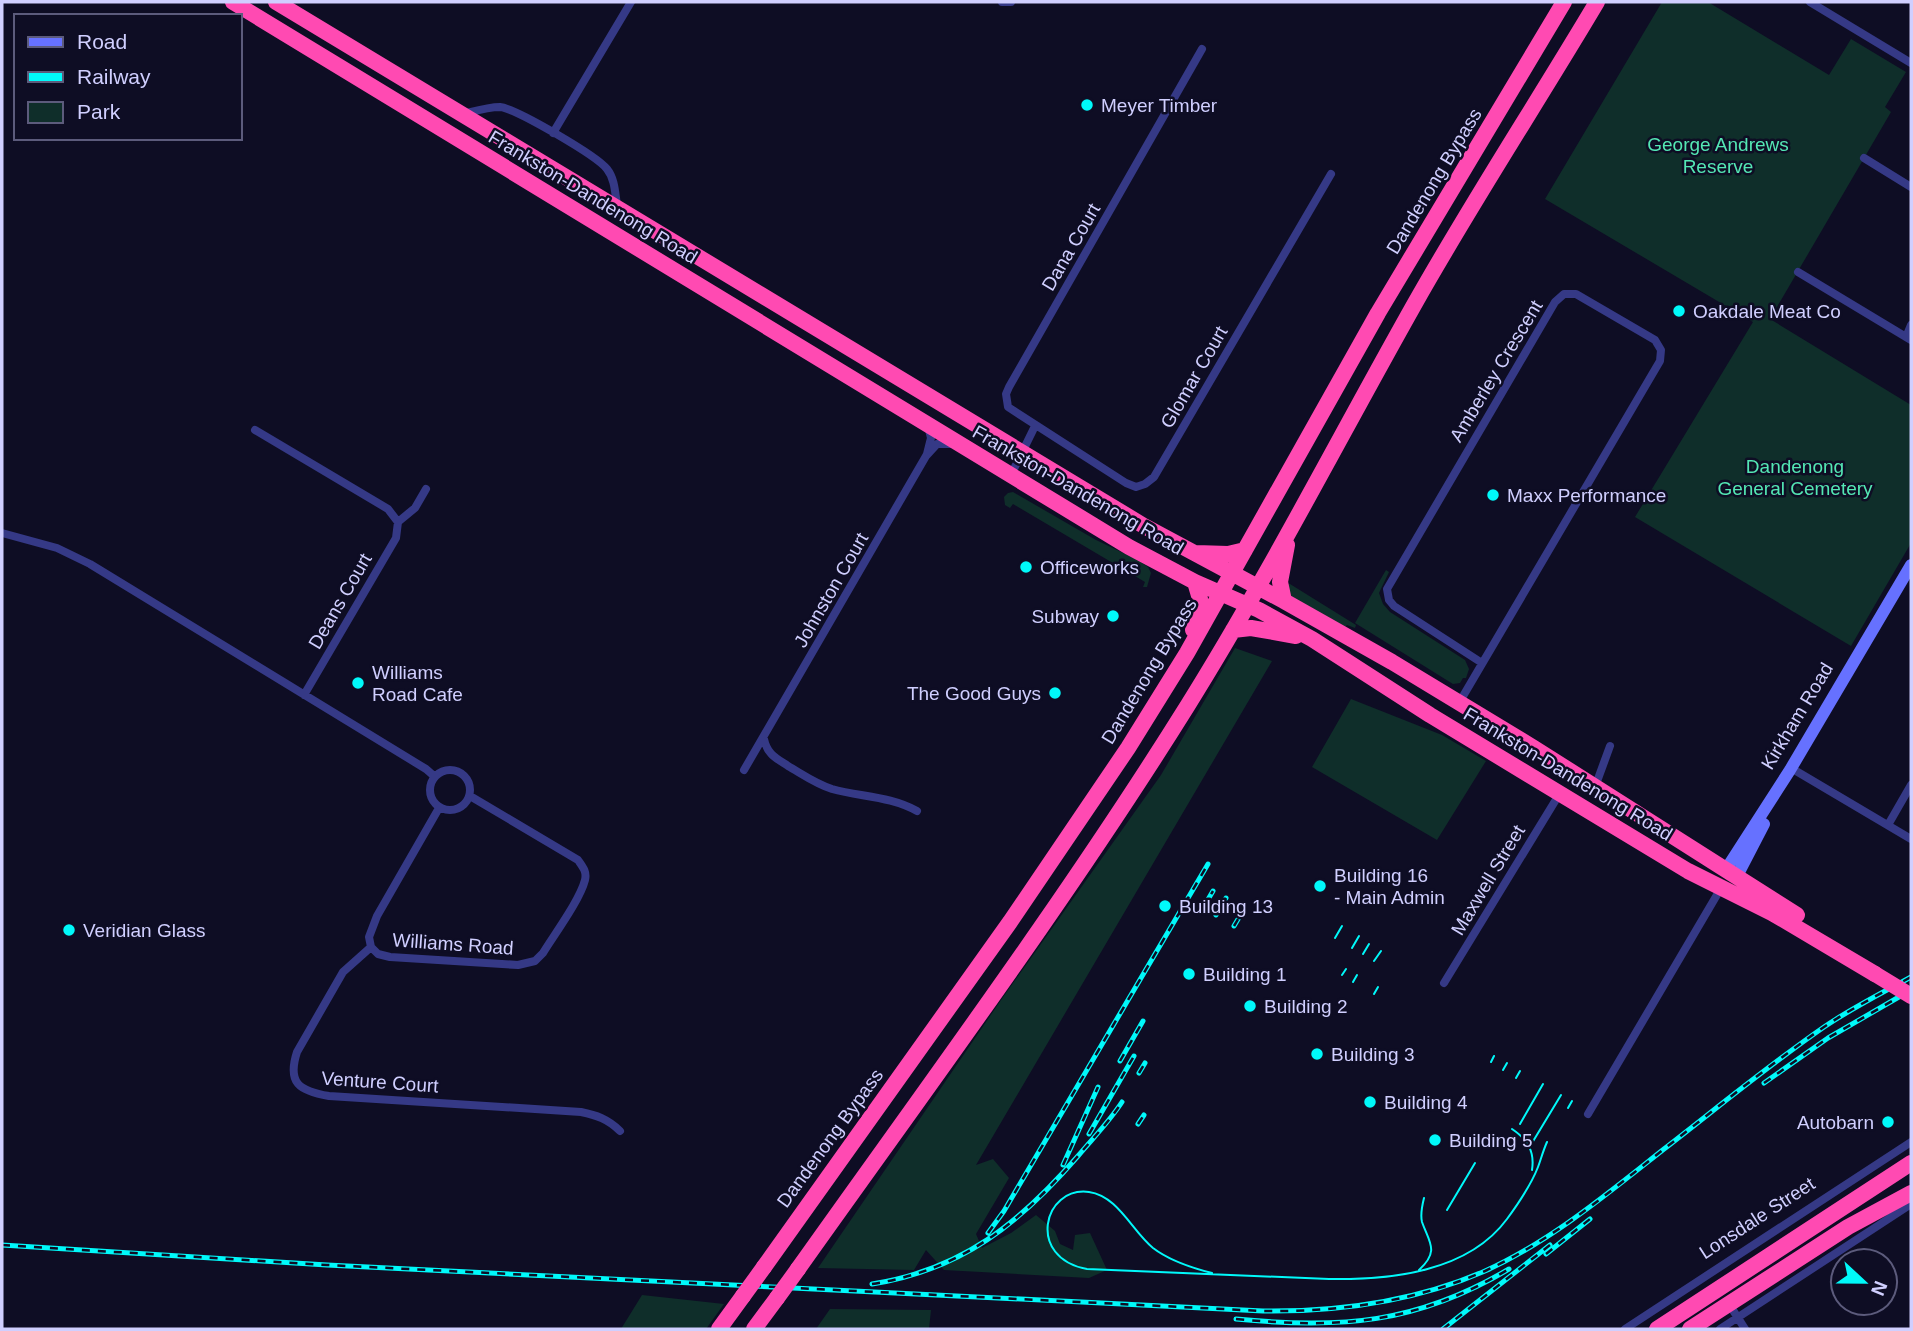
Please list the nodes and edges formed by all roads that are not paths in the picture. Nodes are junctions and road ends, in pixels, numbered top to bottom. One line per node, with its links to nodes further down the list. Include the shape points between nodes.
1 (233, 2): 10 (highway, Frankston-Dandenong Road)
2 (276, 2): 13 (highway, Frankston-Dandenong Road)
3 (631, 2): 14 (street)
4 (1002, 2): 5 (street)
5 (1011, 2)
6 (1564, 2): 37 (highway, Dandenong Bypass, via 1378,313)
7 (1597, 2): 36 (highway, via 1417,301)
8 (1810, 2): 9 (street)
9 (1824, 5): 12 (street)
10 (250, 6): 15 (highway, Frankston-Dandenong Road)
11 (1202, 49): 27 (street, Dana Court, via 1006,394 1008,407)
12 (1911, 63)
13 (463, 114): 14 (street, Frankston-Dandenong Road, via 506,108); 15 (highway); 19 (highway, Frankston-Dandenong Road)
14 (553, 133): 19 (street, Frankston-Dandenong Road, via 607,169)
15 (450, 135): 20 (highway, Frankston-Dandenong Road)
16 (1864, 158): 18 (street)
17 (1331, 174): 27 (street, Glomar Court, via 1154,477 1136,487 1126,483)
18 (1911, 187)
19 (617, 206): 20 (highway); 22 (highway, Frankston-Dandenong Road)
20 (604, 228): 23 (highway, Frankston-Dandenong Road)
21 (1798, 272): 25 (street)
22 (774, 302): 23 (highway); 30 (highway, Frankston-Dandenong Road)
23 (760, 322): 26 (highway, Frankston-Dandenong Road)
24 (1911, 325): 25 (street)
25 (1908, 338)
26 (928, 425): 29 (highway, Frankston-Dandenong Road); 31 (street, Johnston Court, via 931,438)
27 (1035, 426): 30 (street)
28 (255, 430): 34 (street, via 388,509)
29 (963, 447): 31 (street, via 941,443); 32 (highway, Frankston-Dandenong Road)
30 (1021, 452): 32 (street); 38 (highway, Frankston-Dandenong Road)
31 (926, 457): 53 (street, Johnston Court)
32 (1005, 473): 41 (highway, Frankston-Dandenong Road)
33 (426, 489): 34 (street, Deans Court, via 415,508)
34 (398, 522): 50 (street, Deans Court, via 396,538)
35 (2, 533): 50 (street, via 57,548 90,564)
36 (1289, 533): 42 (highway); 44 (highway, via 1280,582)
37 (1245, 550): 38 (highway); 40 (highway, Dandenong Bypass)
38 (1194, 553): 40 (highway, Frankston-Dandenong Road)
39 (1911, 565): 55 (street, Kirkham Road)
40 (1233, 573): 42 (highway, Frankston-Dandenong Road); 43 (highway, Dandenong Bypass)
41 (1195, 582): 43 (highway, Frankston-Dandenong Road); 48 (highway, via 1199,608)
42 (1258, 587): 44 (highway, Frankston-Dandenong Road); 45 (highway)
43 (1220, 594): 45 (highway, Frankston-Dandenong Road); 48 (highway, Dandenong Bypass)
44 (1284, 601): 51 (highway, Frankston-Dandenong Road)
45 (1248, 605): 46 (highway); 47 (highway, Frankston-Dandenong Road)
46 (1233, 630): 47 (highway, via 1251,628); 84 (highway, bridge, via 1104,836)
47 (1312, 639): 52 (highway, Frankston-Dandenong Road)
48 (1187, 653): 83 (highway, Dandenong Bypass, bridge, via 1010,922)
49 (1482, 663): 49 (street, Amberley Crescent, via 1661,358 1652,337 1576,294 1564,294 1555,302 1387,589 1389,600 1399,610); 51 (street, Amberley Crescent)
50 (304, 695): 58 (street)
51 (1459, 703): 52 (highway); 57 (highway, Frankston-Dandenong Road)
52 (1446, 724): 61 (highway, Frankston-Dandenong Road)
53 (764, 739): 56 (street, Johnston Court); 64 (street, via 772,756 818,784)
54 (1610, 746): 60 (street)
55 (1791, 769): 65 (street); 67 (street, Kirkham Road)
56 (744, 770)
57 (1572, 772): 60 (highway, Frankston-Dandenong Road); 61 (highway)
58 (434, 776): 62 (street, via 447,769 461,772 470,783); 63 (street, via 430,797)
59 (1911, 785): 65 (street)
60 (1595, 787): 67 (highway, Frankston-Dandenong Road)
61 (1560, 793): 68 (highway, Frankston-Dandenong Road); 71 (street, Maxwell Street)
62 (470, 796): 63 (street, via 454,810); 69 (street, Williams Road, via 578,860 584,868 580,892 542,953 535,961 518,965 390,957)
63 (439, 808): 69 (street, Williams Road, via 377,916 369,937)
64 (917, 811)
65 (1888, 825): 66 (street)
66 (1911, 839)
67 (1731, 875): 68 (highway, Kirkham Road); 70 (highway, Frankston-Dandenong Road)
68 (1721, 888): 70 (highway, Frankston-Dandenong Road); 74 (street, Kirkham Road)
69 (371, 947): 75 (street, Venture Court, via 344,972 297,1052 293,1076 299,1086 329,1096 581,1112 597,1115)
70 (1880, 972): 72 (highway, Frankston-Dandenong Road); 73 (highway, Frankston-Dandenong Road, bridge)
71 (1444, 983)
72 (1911, 984)
73 (1911, 996)
74 (1588, 1114)
75 (620, 1131)
76 (1911, 1142): 80 (street, Lonsdale Street)
77 (1911, 1163): 81 (highway, Lonsdale Street)
78 (1911, 1192): 81 (highway, Lonsdale Street)
79 (1911, 1204): 82 (street)
80 (1710, 1275): 81 (street); 85 (street, Lonsdale Street)
81 (1724, 1297): 82 (street); 86 (highway, Lonsdale Street); 87 (highway, Lonsdale Street)
82 (1738, 1318): 88 (street); 89 (street)
83 (719, 1329)
84 (754, 1329)
85 (1625, 1329)
86 (1657, 1329)
87 (1690, 1329)
88 (1720, 1329)
89 (1745, 1329)

